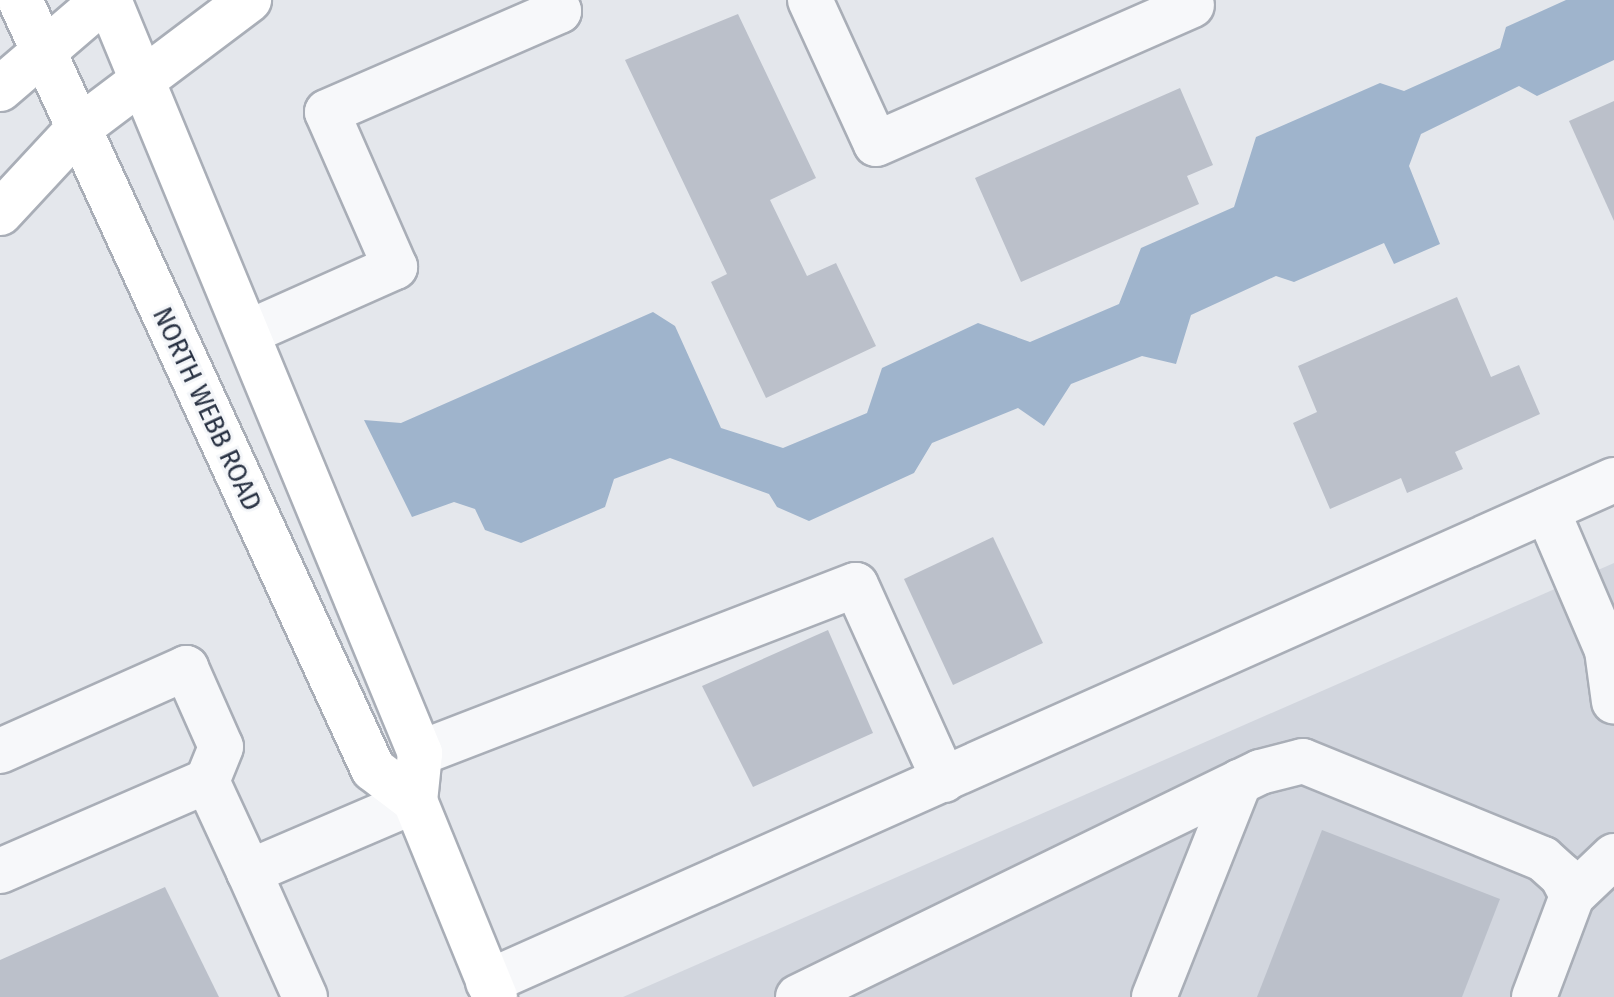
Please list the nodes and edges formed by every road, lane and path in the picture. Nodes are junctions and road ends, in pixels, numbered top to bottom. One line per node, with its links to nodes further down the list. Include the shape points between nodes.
1 (20, 0): 7 (main road, NORTH WEBB ROAD)
2 (106, 0): 7 (main road); 8 (main road)
3 (249, 0): 8 (main road)
4 (554, 0): 12 (lane, via 559,11 327,112 395,267)
5 (810, 0): 6 (lane, via 876,144)
6 (1192, 5)
7 (43, 50): 9 (main road); 10 (main road, NORTH WEBB ROAD)
8 (142, 75): 10 (main road); 12 (main road)
9 (0, 89)
10 (79, 128): 11 (main road); 21 (main road, NORTH WEBB ROAD, via 373,769)
11 (0, 213)
12 (249, 332): 17 (main road)
13 (1614, 480): 14 (lane)
14 (1547, 510): 15 (lane, via 1607,650); 18 (lane)
15 (1614, 702)
16 (0, 751): 19 (lane, via 186,668 221,747)
17 (420, 753): 18 (lane, via 856,585); 21 (main road)
18 (944, 780): 26 (lane)
19 (207, 781): 23 (lane); 24 (lane)
20 (1240, 781): 25 (lane, via 1303,761 1543,859); 28 (lane); 29 (lane)
21 (415, 801): 24 (lane); 26 (main road)
22 (1614, 856): 25 (lane)
23 (0, 871)
24 (249, 872): 27 (lane)
25 (1572, 896): 30 (lane)
26 (492, 990)
27 (305, 997)
28 (798, 997)
29 (1154, 997)
30 (1534, 997)

